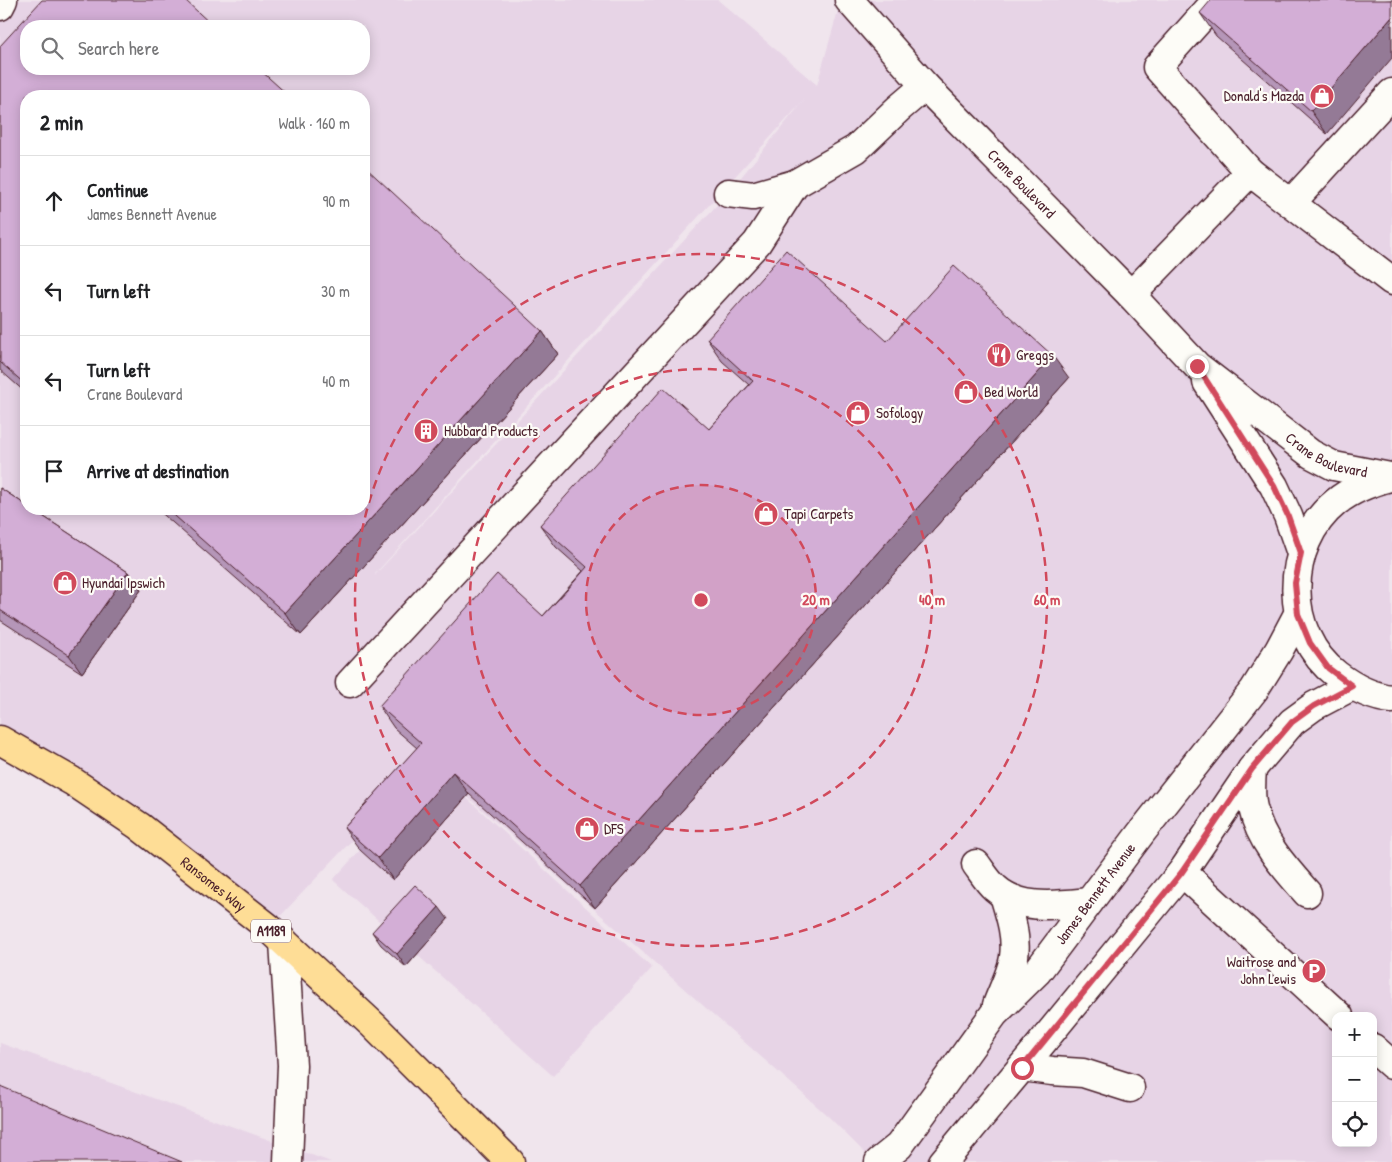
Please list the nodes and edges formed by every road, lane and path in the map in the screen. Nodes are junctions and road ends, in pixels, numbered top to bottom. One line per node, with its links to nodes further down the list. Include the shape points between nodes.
1 (3, 0): 4 (street)
2 (849, 0): 5 (street, Crane Boulevard)
3 (1218, 0): 7 (street, via 1157,67)
4 (0, 6)
5 (926, 86): 8 (street, via 856,149); 12 (street, Crane Boulevard)
6 (1392, 93): 10 (street)
7 (1250, 172): 10 (street); 12 (street)
8 (795, 184): 9 (street, via 753,196); 17 (street, via 757,243)
9 (728, 193)
10 (1291, 203): 11 (street)
11 (1390, 274)
12 (1131, 295): 13 (street, Crane Boulevard)
13 (1197, 366): 14 (street, Crane Boulevard, via 1311,454 1334,466); 15 (street, Crane Boulevard, via 1274,486)
14 (1391, 477): 15 (street, via 1361,486 1335,502 1315,525)
15 (1301, 553): 16 (street, via 1295,583)
16 (1298, 614): 18 (street, via 1310,643 1328,668); 26 (street, James Bennett Avenue, via 1254,690)
17 (350, 682)
18 (1352, 686): 19 (street); 21 (street, via 1292,722)
19 (1392, 699)
20 (0, 740): 27 (main road, Ransomes Way / A1189, via 72,781 139,826)
21 (1252, 769): 23 (street); 24 (street, via 1252,807 1260,830 1280,862)
22 (976, 864): 25 (street)
23 (1182, 872): 28 (street); 32 (street)
24 (1307, 893)
25 (1004, 895): 26 (street, via 1025,903 1043,905); 29 (street, via 1015,941 1014,959)
26 (1089, 902): 29 (street, James Bennett Avenue, via 1037,972)
27 (284, 942): 34 (street, via 292,1065); 35 (main road, Ransomes Way / A1189, via 374,1026)
28 (1334, 1012)
29 (994, 1014): 36 (street, James Bennett Avenue, via 898,1146)
30 (1377, 1052): 31 (street)
31 (1392, 1065)
32 (1022, 1068): 33 (street, via 1084,1073); 37 (street)
33 (1130, 1088)
34 (288, 1162)
35 (510, 1162)
36 (879, 1162)
37 (943, 1162)

